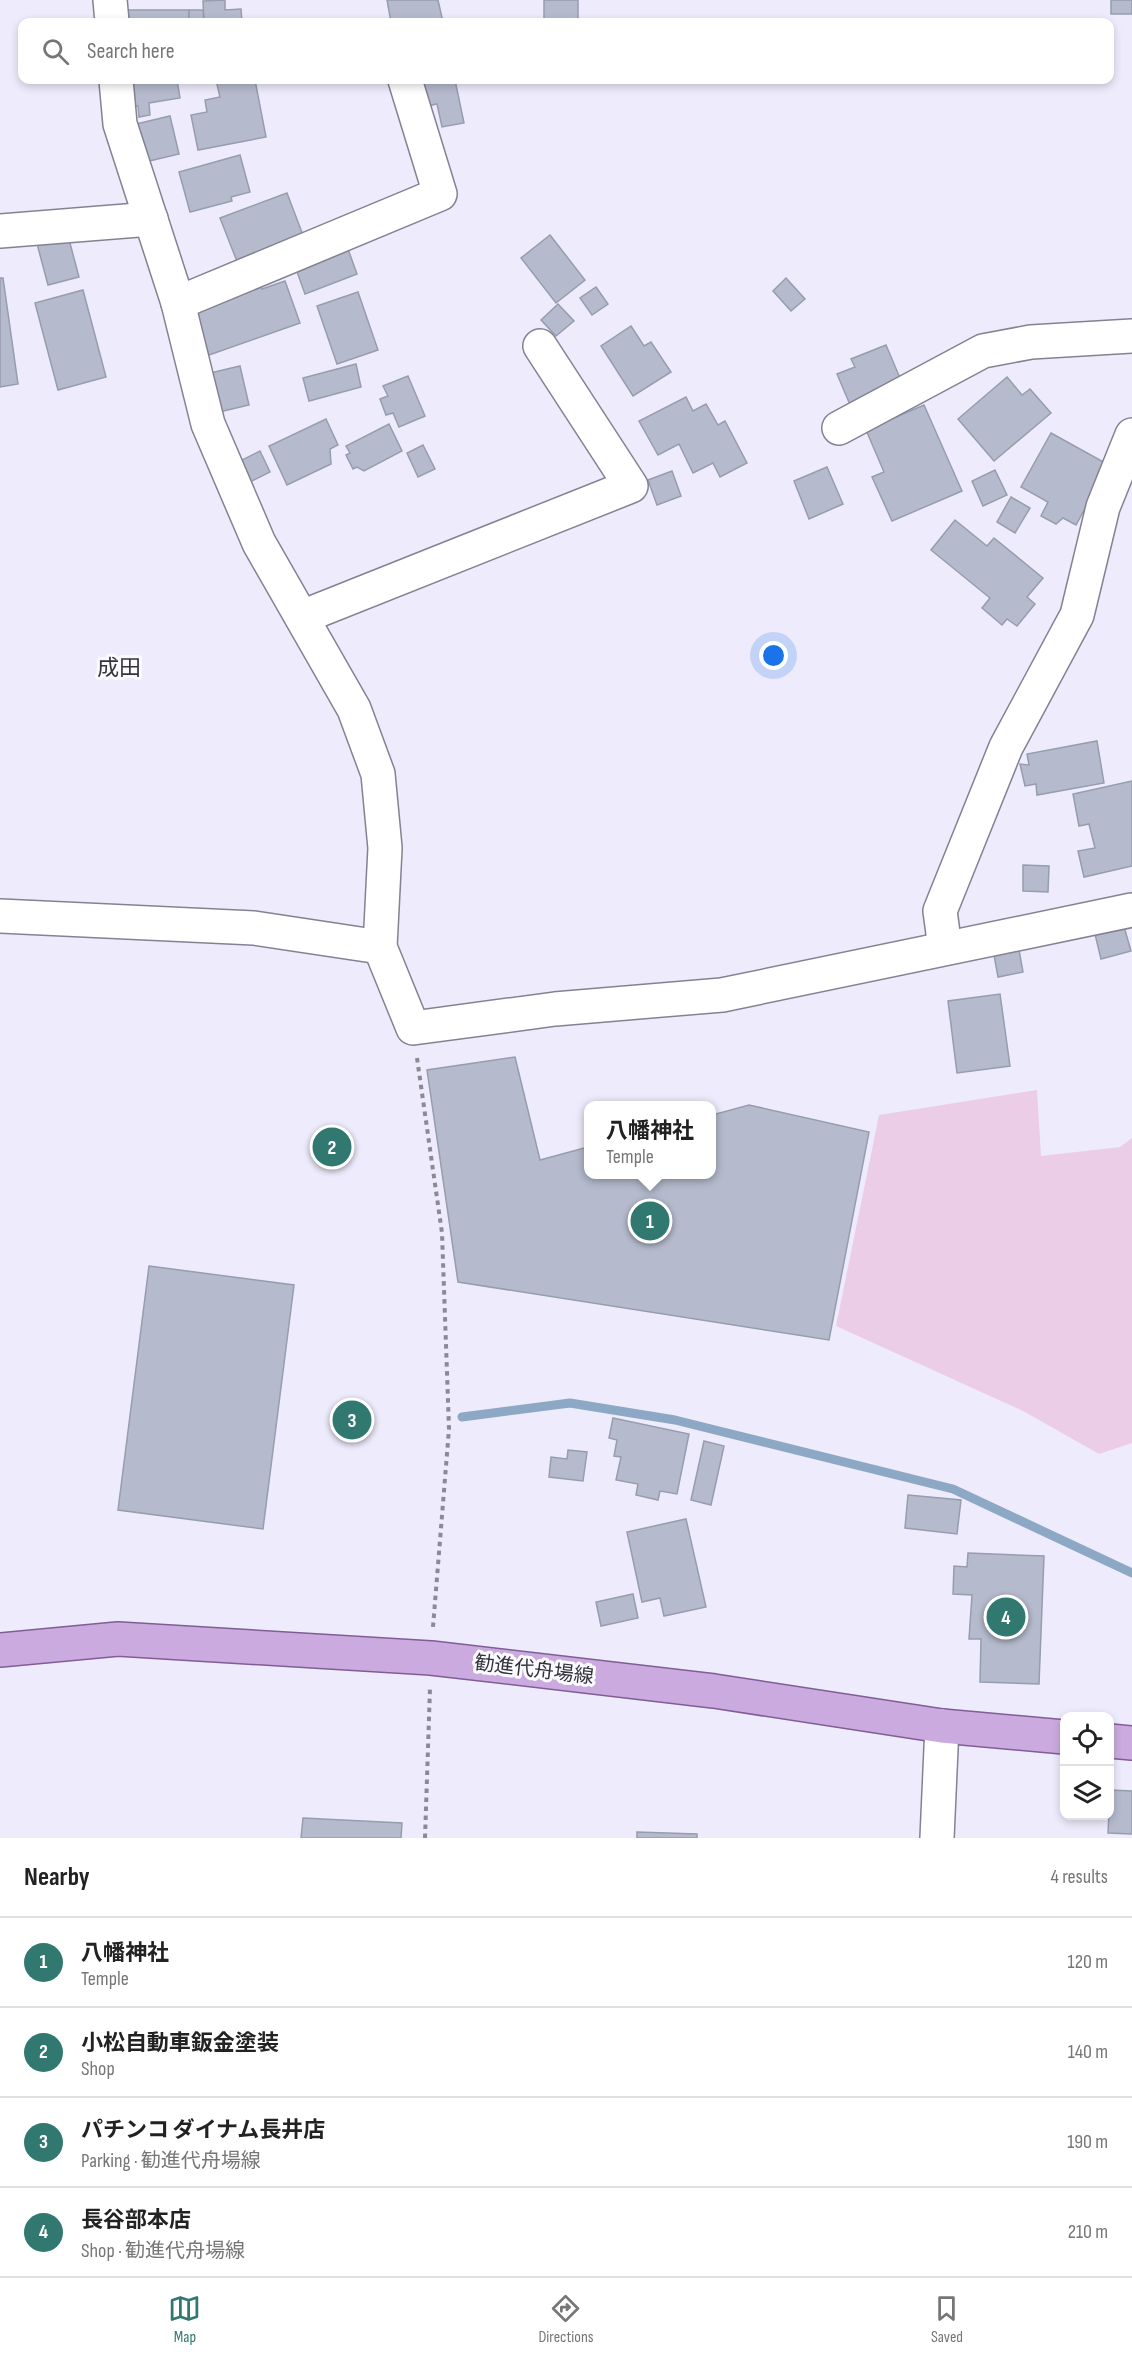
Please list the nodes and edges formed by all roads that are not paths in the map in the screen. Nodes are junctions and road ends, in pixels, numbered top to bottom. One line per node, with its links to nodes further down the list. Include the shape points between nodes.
1 (110, 0): 2 (street)
2 (111, 18)
3 (116, 84): 5 (street, via 120,124)
4 (406, 84): 7 (street, via 440,194)
5 (151, 219): 6 (street); 7 (street)
6 (0, 231)
7 (178, 303): 12 (street, via 208,424 259,543)
8 (1132, 336): 10 (street, via 1031,342 983,351)
9 (540, 346): 12 (street, via 632,486)
10 (839, 428)
11 (1132, 435): 16 (street, via 1104,507 1077,615 1006,747 940,911)
12 (302, 617): 15 (street, via 354,709 378,774 385,848)
13 (1132, 910): 16 (street)
14 (0, 915): 15 (street, via 254,928)
15 (380, 947): 16 (street, via 413,1028 555,1009 722,995)
16 (945, 948)
17 (0, 1650): 18 (main road, 勧進代舟場線, via 118,1639 431,1659 714,1691)
18 (942, 1726): 19 (main road, 勧進代舟場線); 22 (street)
19 (1060, 1737)
20 (1114, 1741): 21 (main road)
21 (1132, 1743)
22 (937, 1838)

